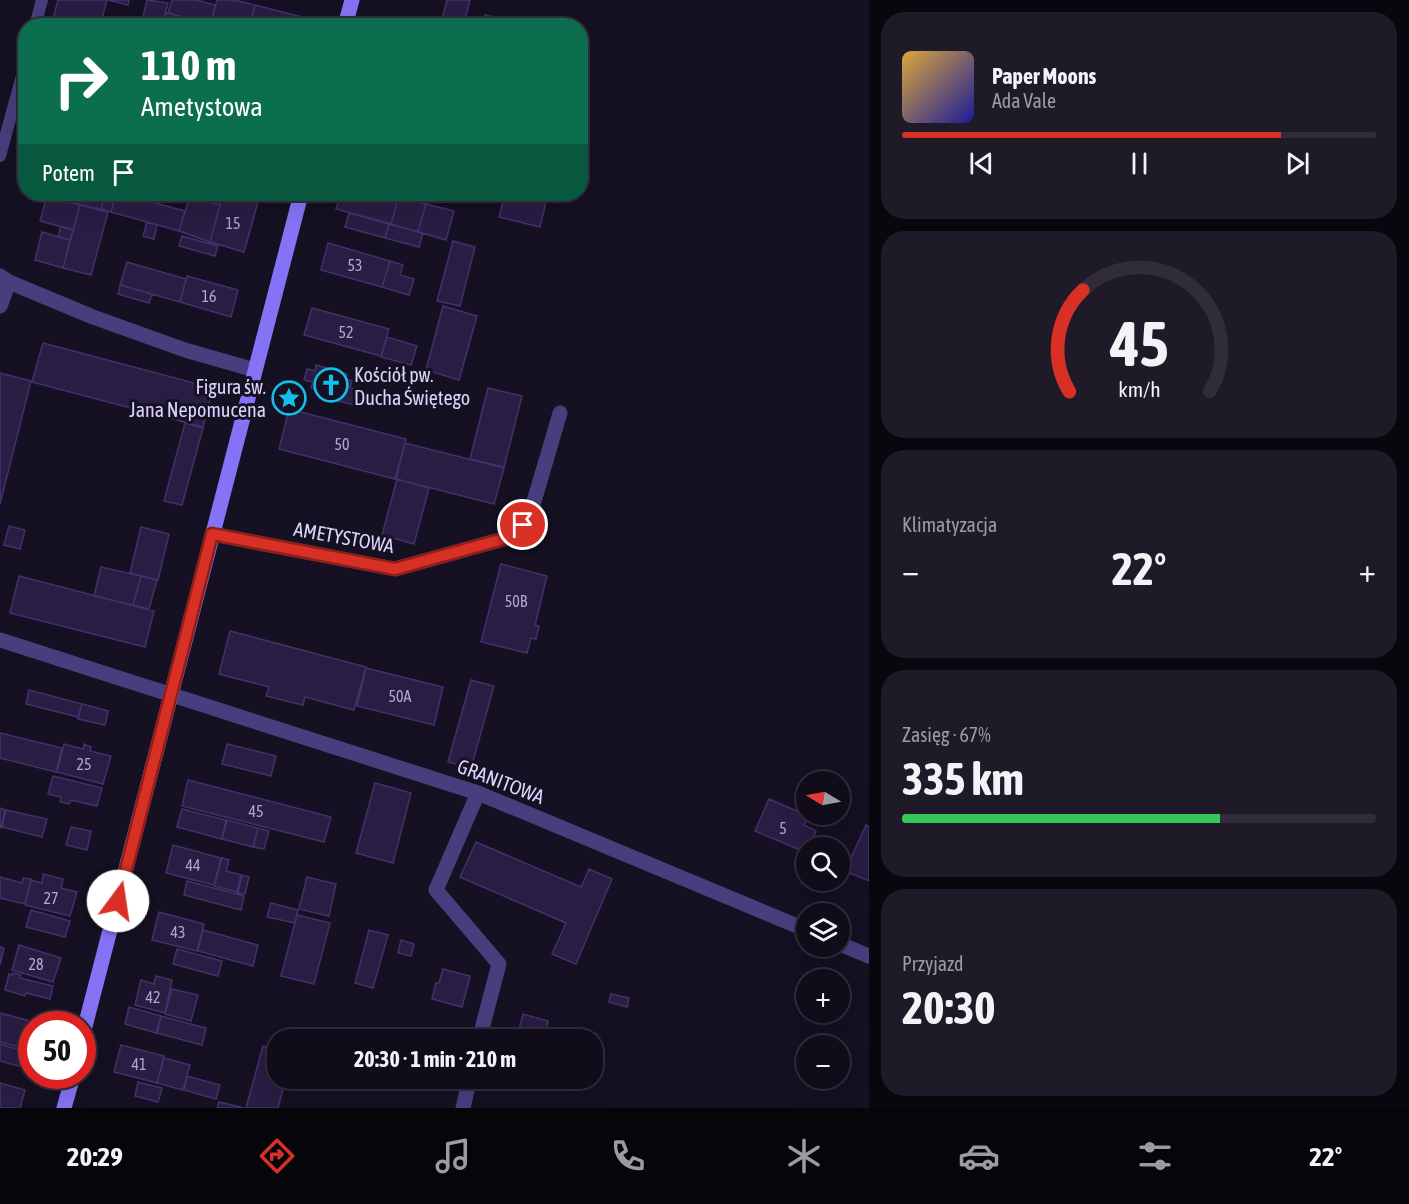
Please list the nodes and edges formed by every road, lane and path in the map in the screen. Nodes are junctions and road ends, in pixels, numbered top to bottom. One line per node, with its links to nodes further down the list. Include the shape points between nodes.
1 (42, 0): 3 (lane)
2 (352, 0): 4 (main road)
3 (37, 18)
4 (347, 18)
5 (18, 90): 6 (lane)
6 (0, 156)
7 (299, 201): 10 (main road)
8 (5, 279): 9 (street); 10 (street, via 93,317)
9 (0, 306)
10 (255, 370): 12 (main road)
11 (560, 413): 12 (street, AMETYSTOWA, via 530,515 507,538 395,569)
12 (212, 534): 14 (main road)
13 (0, 640): 14 (street, GRANITOWA)
14 (171, 696): 15 (street, GRANITOWA); 19 (main road)
15 (478, 793): 16 (street, GRANITOWA); 20 (street, via 436,890 499,964)
16 (796, 925)
17 (850, 948): 18 (street)
18 (869, 956)
19 (89, 1011)
20 (482, 1029)
21 (69, 1089): 23 (main road)
22 (467, 1089): 24 (street)
23 (64, 1108)
24 (463, 1108)

